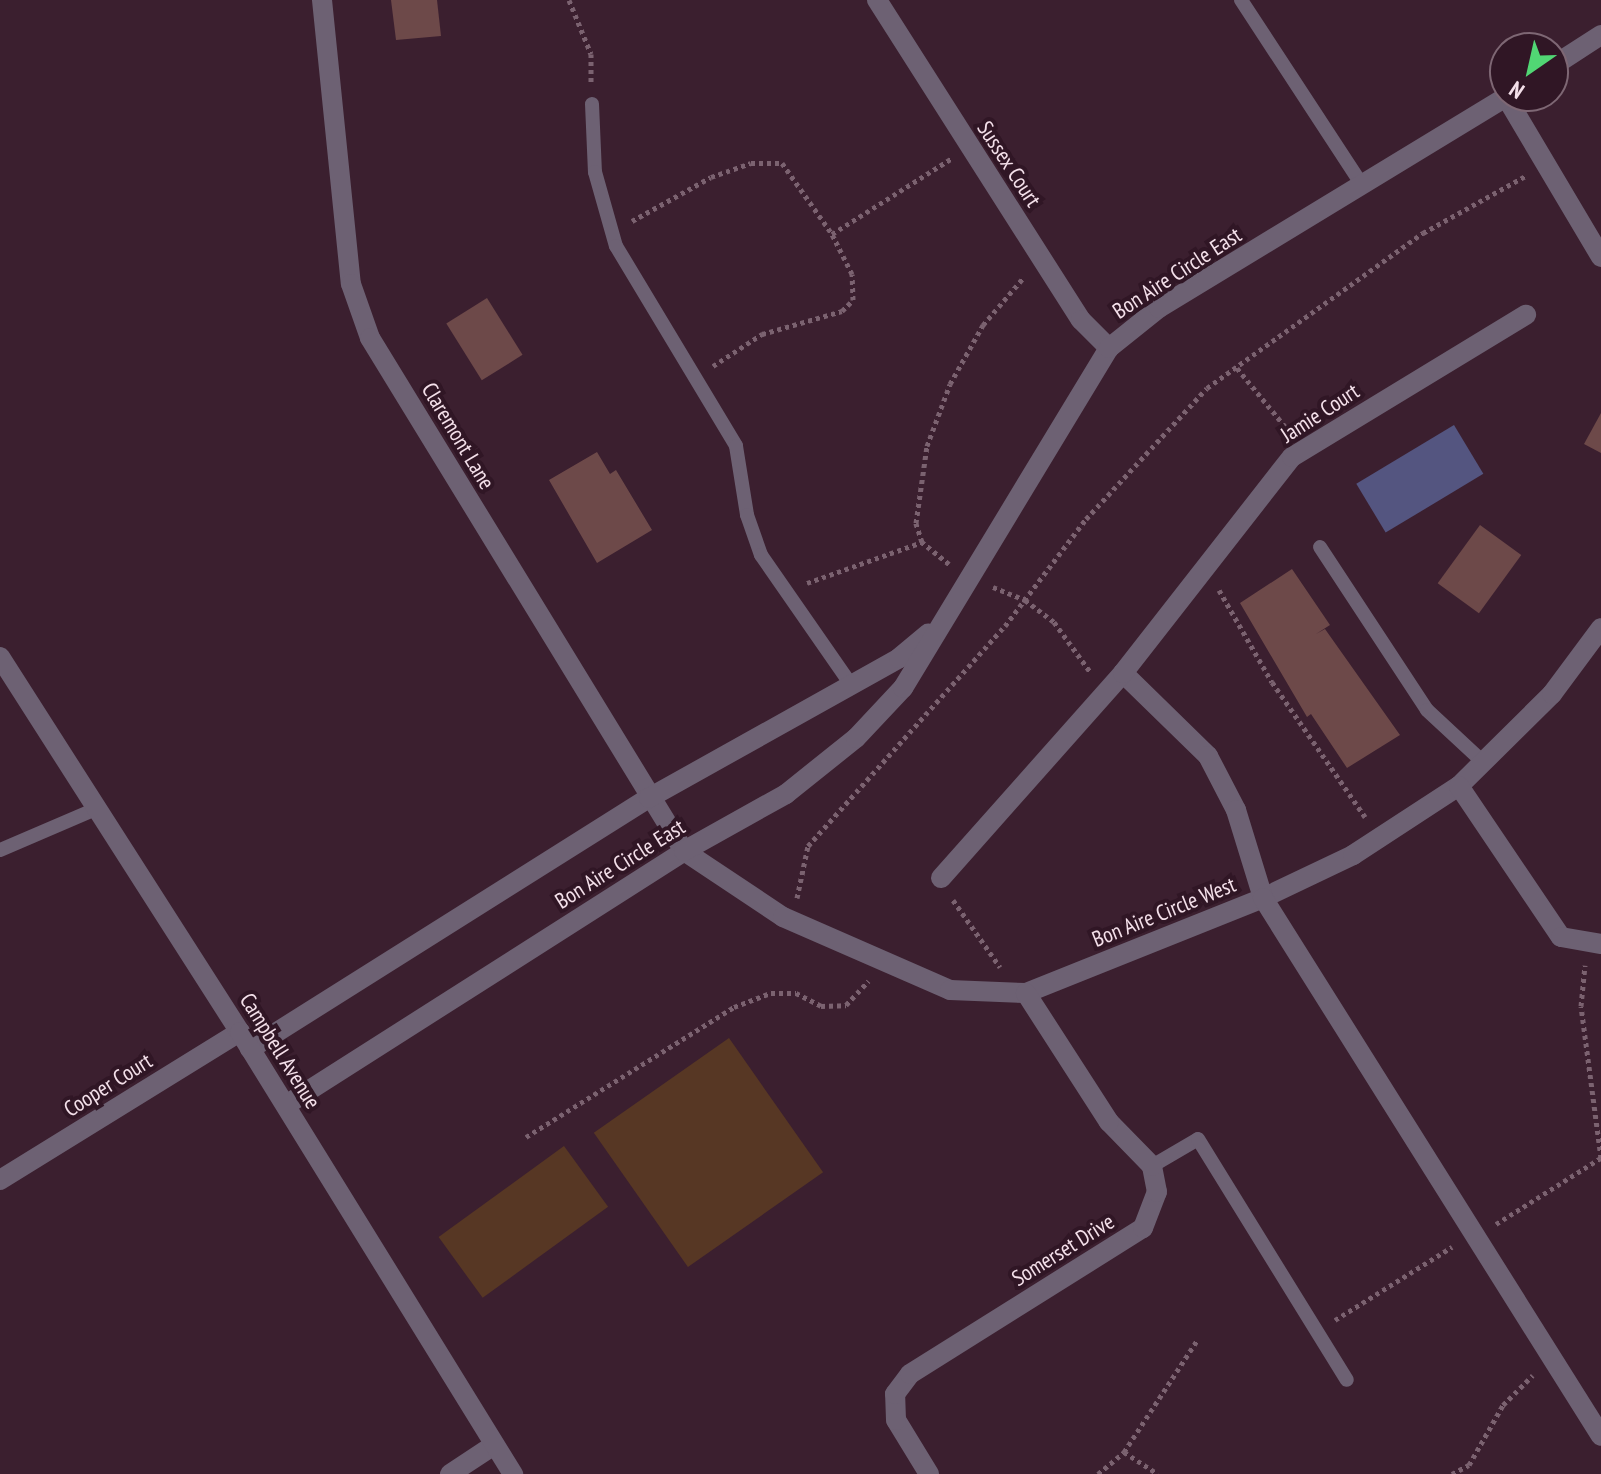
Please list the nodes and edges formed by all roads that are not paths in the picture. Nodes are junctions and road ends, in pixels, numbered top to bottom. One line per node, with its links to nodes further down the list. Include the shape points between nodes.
1 (322, 0): 21 (street, Claremont Lane, via 351,284 370,338)
2 (877, 0): 12 (street, Sussex Court, via 1081,320)
3 (1241, 0): 9 (lane)
4 (1601, 35): 5 (street)
5 (1569, 56)
6 (592, 104): 18 (lane, via 595,172 616,246 736,446 747,515 761,555)
7 (1489, 108): 9 (street, Bon Aire Circle East)
8 (1515, 112): 10 (street)
9 (1362, 185): 12 (street, Bon Aire Circle East, via 1159,308)
10 (1601, 257)
11 (1526, 315): 17 (street, Jamie Court, via 1292,457)
12 (1109, 348): 14 (street, Bon Aire Circle East)
13 (1320, 547): 19 (lane, via 1427,710)
14 (941, 623): 18 (street, Bon Aire Circle East, via 899,658); 24 (street, Bon Aire Circle East, via 903,688 856,738 786,794)
15 (1601, 628): 19 (street, Bon Aire Circle West, via 1552,694)
16 (0, 657): 22 (street, Campbell Avenue)
17 (1123, 673): 25 (street, Jamie Court); 26 (street, via 1208,756 1236,810)
18 (852, 686): 21 (street, Bon Aire Circle East)
19 (1483, 762): 20 (street, Bon Aire Circle West)
20 (1459, 786): 26 (street, Bon Aire Circle West, via 1379,838); 27 (street, via 1561,937)
21 (649, 798): 24 (street, Claremont Lane); 29 (street, Bon Aire Circle East)
22 (98, 808): 23 (lane); 29 (street, Campbell Avenue)
23 (0, 850)
24 (684, 851): 28 (street, Bon Aire Circle West, via 803,926 880,964 950,990); 30 (street, Bon Aire Circle East)
25 (941, 878)
26 (1263, 898): 28 (street, Bon Aire Circle West); 34 (street)
27 (1594, 943)
28 (1026, 993): 31 (street, via 1109,1122)
29 (245, 1041): 30 (street, Campbell Avenue); 32 (street, Cooper Court)
30 (286, 1105): 35 (street, Campbell Avenue)
31 (1152, 1166): 33 (lane, via 1198,1139); 38 (street, Somerset Drive, via 1157,1192 1143,1228 910,1374 895,1394 896,1420)
32 (0, 1180)
33 (1347, 1380)
34 (1601, 1436)
35 (494, 1445): 36 (street); 37 (street, Campbell Avenue)
36 (450, 1474)
37 (513, 1474)
38 (929, 1474)

